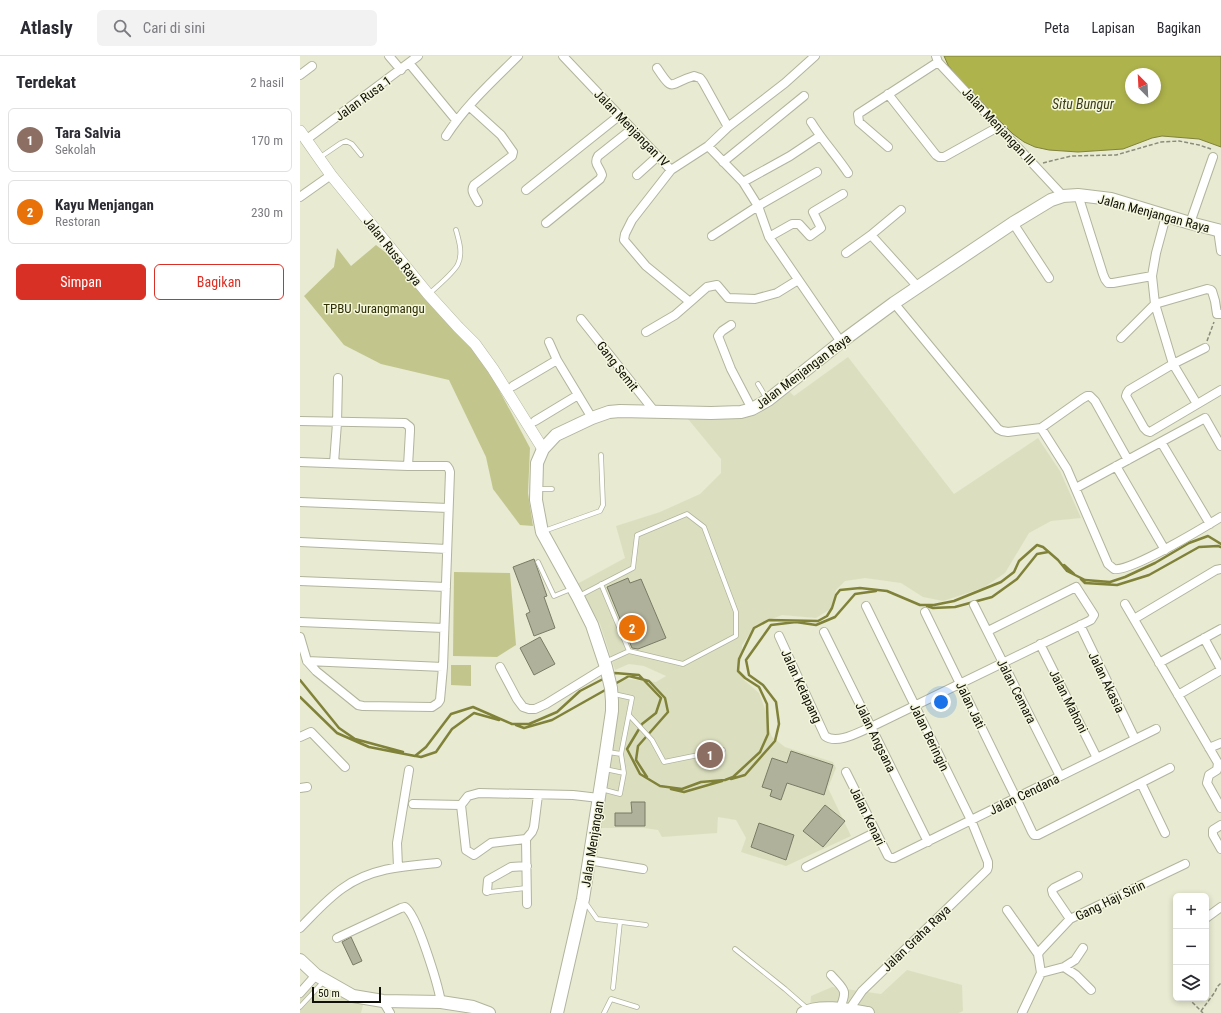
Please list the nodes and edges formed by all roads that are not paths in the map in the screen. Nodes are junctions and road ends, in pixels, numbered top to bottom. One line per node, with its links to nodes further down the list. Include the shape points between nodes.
1 (389, 56): 10 (street)
2 (418, 56): 7 (street, Jalan Rusa 1)
3 (518, 56): 14 (street)
4 (564, 56): 15 (street, Jalan Menjangan IV)
5 (815, 56): 18 (street, Jalan Menjangan IV)
6 (937, 59): 12 (street); 19 (street, Jalan Menjangan III)
7 (410, 63): 10 (street, Jalan Rusa 1); 16 (street)
8 (312, 66): 11 (street)
9 (657, 68): 18 (street, via 670,85 694,76 700,78)
10 (401, 70): 21 (street, Jalan Rusa 1)
11 (300, 75)
12 (888, 94): 19 (street, via 939,157 944,157); 25 (street, via 858,114 859,122)
13 (804, 96): 30 (street)
14 (469, 106): 16 (street); 42 (street, via 501,135 513,152 512,156 474,185 472,191)
15 (620, 115): 20 (street, Jalan Menjangan IV); 37 (street)
16 (456, 120): 22 (street)
17 (811, 122): 23 (street)
18 (728, 127): 24 (street, Jalan Menjangan IV)
19 (998, 127): 40 (street, Jalan Menjangan III)
20 (632, 129): 28 (street, Jalan Menjangan IV); 46 (street, via 598,156 596,164 602,175 600,179)
21 (303, 135): 29 (street, Jalan Rusa Raya)
22 (446, 136)
23 (820, 136): 33 (street); 36 (street)
24 (708, 146): 30 (street); 31 (street, Jalan Menjangan IV)
25 (888, 147)
26 (1213, 154): 48 (street)
27 (361, 155): 29 (lane, via 346,141)
28 (658, 156): 31 (street, Jalan Menjangan IV); 35 (street)
29 (319, 158): 34 (street, Jalan Rusa Raya)
30 (723, 162): 36 (street)
31 (671, 170): 61 (street, via 632,220 624,240 646,266)
32 (817, 172): 43 (street)
33 (848, 172)
34 (331, 175): 41 (street); 60 (street, Jalan Rusa Raya)
35 (637, 175)
36 (743, 182): 43 (street)
37 (526, 190)
38 (842, 194): 53 (street, via 813,212 821,228 810,236 799,224 792,224)
39 (1078, 195): 40 (main road, Jalan Menjangan Raya); 45 (main road, Jalan Menjangan Raya, via 1111,198); 56 (street, via 1108,283)
40 (1063, 196): 47 (main road, Jalan Menjangan Raya, via 1051,200)
41 (300, 197)
42 (478, 202)
43 (758, 206): 52 (street); 53 (street)
44 (901, 210): 51 (street)
45 (1166, 216): 48 (main road, Jalan Menjangan Raya); 56 (street)
46 (546, 223)
47 (1013, 223): 57 (street); 59 (main road, Jalan Menjangan Raya)
48 (1190, 223): 50 (main road, Jalan Menjangan Raya)
49 (456, 230): 60 (lane, via 460,254 458,264)
50 (1219, 230): 54 (street)
51 (871, 235): 55 (street); 59 (street)
52 (712, 236)
53 (769, 237): 58 (street)
54 (1221, 251)
55 (846, 253)
56 (1152, 276): 63 (street)
57 (1049, 278)
58 (798, 280): 61 (street, via 777,293 755,299 728,298 717,285 707,287); 70 (street)
59 (918, 287): 62 (main road, Jalan Menjangan Raya)
60 (428, 294): 90 (street, Jalan Rusa Raya, via 475,344)
61 (690, 302): 67 (street, via 675,316)
62 (894, 303): 70 (main road, Jalan Menjangan Raya); 87 (street, via 998,429 1008,432)
63 (1155, 304): 64 (street, via 1209,289 1214,294); 68 (street); 73 (street)
64 (1219, 314)
65 (582, 319): 82 (street, Gang Semit)
66 (731, 325): 81 (street, via 718,336 731,369)
67 (646, 332)
68 (1121, 338)
69 (549, 342): 72 (street)
70 (841, 342): 79 (main road, Jalan Menjangan Raya)
71 (1205, 348): 73 (street)
72 (557, 360): 76 (street); 78 (street)
73 (1173, 364): 80 (street); 80 (street, via 1127,393 1126,396 1144,428 1150,432)
74 (338, 378): 86 (street)
75 (758, 384): 79 (lane)
76 (512, 386)
77 (1221, 390): 80 (street)
78 (578, 395): 83 (street); 84 (street)
79 (768, 400): 81 (main road, Jalan Menjangan Raya)
80 (1197, 404)
81 (752, 409): 82 (main road, Jalan Menjangan Raya, via 719,413)
82 (655, 412): 83 (main road, Jalan Menjangan Raya, via 615,411)
83 (592, 418): 90 (main road, Jalan Menjangan Raya, via 556,435)
84 (535, 421)
85 (300, 422): 86 (street)
86 (337, 423): 94 (street); 95 (street, via 407,424 410,427)
87 (1041, 428): 92 (street, via 1090,396); 97 (street)
88 (1161, 442): 89 (street, via 1205,418); 92 (street); 103 (street)
89 (1220, 443)
90 (543, 449): 99 (main road, Jalan Menjangan Raya, via 537,463)
91 (601, 455): 104 (lane, via 604,505 600,511)
92 (1128, 460): 96 (street)
93 (300, 462): 94 (street)
94 (334, 463): 95 (street)
95 (408, 466): 101 (street, via 448,467)
96 (1116, 466): 97 (street); 107 (street)
97 (1076, 488): 107 (street, via 1108,564 1114,569 1122,569)
98 (552, 489): 99 (lane)
99 (536, 490): 104 (main road, Jalan Menjangan Raya)
100 (300, 502): 101 (street)
101 (448, 508): 106 (street)
102 (1221, 517): 103 (street)
103 (1210, 524): 107 (street)
104 (542, 532): 113 (main road, Jalan Menjangan Raya)
105 (300, 542): 106 (street)
106 (447, 549): 112 (street)
107 (1165, 550)
108 (538, 562): 113 (lane, via 554,596)
109 (1221, 569): 118 (street)
110 (300, 581): 112 (street)
111 (601, 584): 113 (lane); 129 (lane); 129 (lane, via 633,568 638,535 687,514 704,527 736,612 736,636 683,664)
112 (446, 588): 121 (street)
113 (575, 592): 135 (main road, Jalan Menjangan Raya, via 592,625)
114 (1125, 604): 118 (street)
115 (974, 605): 123 (street, Jalan Cemara)
116 (866, 606): 140 (street, Jalan Beringin)
117 (925, 612): 137 (street, Jalan Jati)
118 (1134, 619): 132 (street)
119 (300, 622): 121 (street)
120 (1080, 625): 123 (street, via 1091,620 1094,615 1076,587); 128 (street); 145 (street, Jalan Akasia)
121 (444, 628): 133 (street)
122 (1221, 629): 127 (street)
123 (988, 631): 131 (street, Jalan Cemara)
124 (824, 632): 142 (street, Jalan Angsana)
125 (300, 636): 130 (street)
126 (779, 636): 142 (street, Jalan Ketapang, via 825,736 838,740)
127 (1204, 638): 132 (street); 136 (street)
128 (1040, 644): 131 (street); 151 (street, Jalan Mahoni)
129 (629, 651): 135 (lane)
130 (307, 661): 133 (street); 133 (street, via 354,702 363,706 432,707 440,700)
131 (1003, 662): 137 (street); 158 (street, Jalan Cemara)
132 (1159, 663): 139 (street)
133 (443, 667)
134 (500, 667): 135 (street, via 517,698 529,709 546,704)
135 (606, 668): 138 (main road, Jalan Menjangan)
136 (1221, 670): 139 (street)
137 (960, 683): 140 (street); 162 (street, Jalan Jati)
138 (611, 691): 141 (lane, via 632,698); 149 (main road, Jalan Menjangan, via 612,711)
139 (1178, 695): 147 (street)
140 (915, 706): 142 (street); 166 (street, Jalan Beringin)
141 (629, 715): 148 (lane, via 652,740 664,762); 150 (lane)
142 (871, 727): 171 (street, Jalan Angsana)
143 (1156, 729): 145 (street, Jalan Cendana)
144 (300, 737): 152 (street, via 311,732)
145 (1135, 739): 151 (street, Jalan Cendana)
146 (1221, 743): 147 (street)
147 (1209, 748): 165 (street, via 1218,767 1209,775 1207,783)
148 (723, 750)
149 (606, 752): 150 (lane); 154 (main road, Jalan Menjangan)
150 (621, 754): 157 (lane)
151 (1097, 758): 158 (street, Jalan Cendana)
152 (345, 767)
153 (1170, 768): 159 (street)
154 (604, 769): 157 (lane); 160 (main road, Jalan Menjangan)
155 (409, 770): 178 (street, via 397,843)
156 (846, 772): 168 (street, Jalan Kenari)
157 (624, 773): 160 (lane, via 620,794)
158 (1060, 776): 162 (street, Jalan Cendana)
159 (1141, 783): 162 (street, Jalan Jati, via 1038,835 1032,832); 169 (street)
160 (600, 794): 161 (street); 174 (main road, Jalan Menjangan)
161 (538, 795): 164 (street, via 479,792 468,796); 170 (street, via 534,827)
162 (1016, 798): 166 (street, Jalan Cendana)
163 (414, 804): 164 (street)
164 (461, 805): 170 (street, via 466,850 474,855 491,843)
165 (1221, 808)
166 (971, 820): 171 (street, Jalan Cendana); 181 (street, Jalan Beringin, via 988,862)
167 (1221, 825): 172 (street, via 1213,830)
168 (876, 832): 173 (street, Jalan Kenari, via 888,856); 179 (street)
169 (1165, 833)
170 (526, 839): 177 (street)
171 (928, 842): 173 (street, Jalan Cendana)
172 (1221, 849)
173 (892, 858)
174 (588, 860): 180 (street); 185 (main road, Jalan Menjangan)
175 (437, 863): 178 (street)
176 (1185, 864): 190 (street, Gang Haji Sirin)
177 (527, 866): 183 (street); 184 (street, via 511,867 488,880)
178 (398, 867): 193 (street, via 370,874 343,887)
179 (806, 867)
180 (643, 869)
181 (987, 870): 210 (street, Jalan Graha Raya)
182 (1078, 876): 190 (street, via 1052,890)
183 (527, 888): 184 (lane); 186 (street)
184 (487, 891)
185 (583, 899): 191 (lane, via 597,919); 214 (main road, Jalan Menjangan)
186 (527, 904)
187 (1007, 910): 197 (street)
188 (1220, 911): 189 (street)
189 (1209, 916)
190 (1070, 919): 197 (street, Gang Haji Sirin)
191 (620, 922): 192 (lane); 203 (lane)
192 (646, 925)
193 (300, 928)
194 (337, 938): 207 (street, via 405,907 410,912 428,956)
195 (1083, 948): 199 (street, via 1075,960)
196 (735, 949): 211 (lane, via 785,989)
197 (1038, 954): 200 (street)
198 (300, 960): 202 (main road)
199 (1064, 967): 200 (street); 204 (street, via 1076,974)
200 (1041, 973): 217 (street)
201 (831, 975): 210 (street, via 844,990)
202 (320, 978): 205 (street); 206 (main road, via 353,996); 208 (lane)
203 (613, 988)
204 (1091, 990)
205 (300, 993)
206 (383, 1001): 207 (main road); 212 (street)
207 (441, 1002): 213 (main road, via 473,1006)
208 (300, 1007)
209 (637, 1007): 215 (lane, via 611,999)
210 (844, 1009): 211 (main road); 216 (main road)
211 (806, 1011)
212 (390, 1013)
213 (489, 1013)
214 (557, 1013)
215 (604, 1013)
216 (868, 1013)
217 (1022, 1013)

